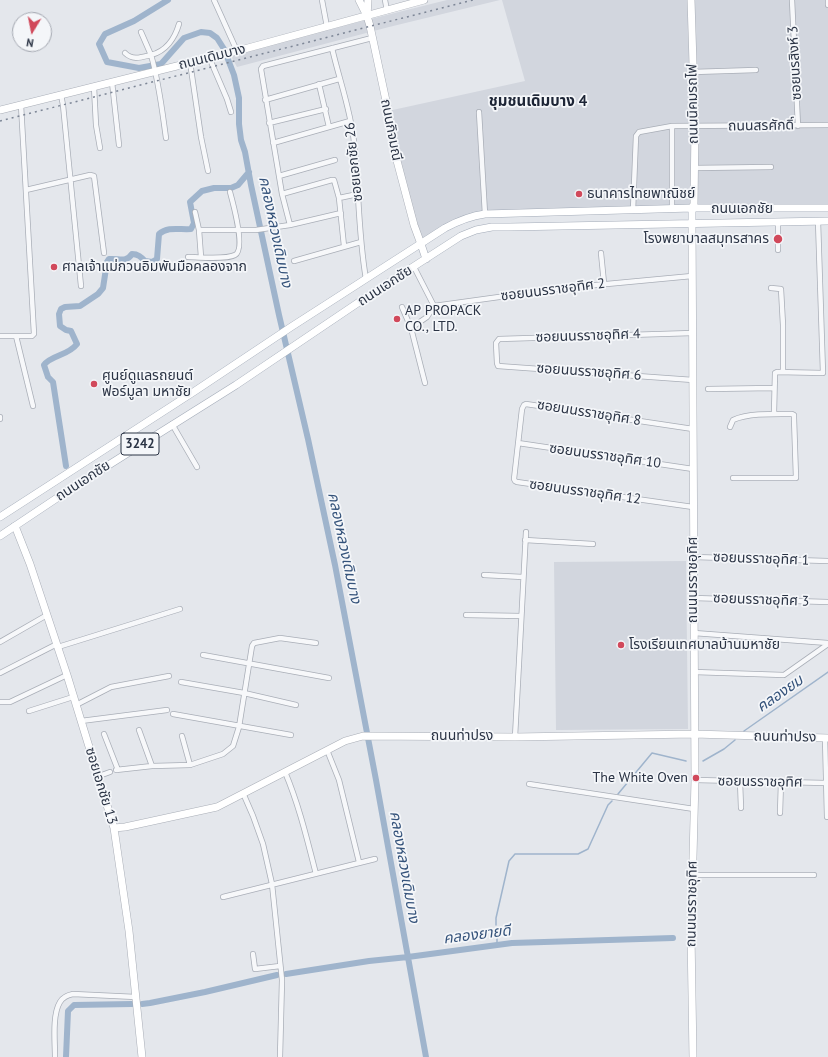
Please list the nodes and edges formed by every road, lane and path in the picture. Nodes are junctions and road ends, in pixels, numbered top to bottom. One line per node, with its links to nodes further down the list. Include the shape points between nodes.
1 (214, 0): 18 (street)
2 (322, 0): 14 (street)
3 (359, 0): 12 (main road, ถนนกิจมณี)
4 (368, 0): 12 (main road, ถนนกิจมณี)
5 (385, 0): 11 (street)
6 (424, 0): 11 (main road, ถนนเดิมบาง)
7 (691, 0): 25 (main road, ถนนนิคมรถไฟ)
8 (792, 0): 43 (street, ซอยนรสิงห์ 3)
9 (828, 0): 10 (street)
10 (828, 5)
11 (386, 11): 12 (main road, ถนนเดิมบาง)
12 (368, 16): 14 (main road, ถนนเดิมบาง); 16 (main road, ถนนกิจมณี)
13 (179, 24): 20 (street, via 166,47)
14 (328, 27): 18 (main road, ถนนเดิมบาง)
15 (141, 32): 20 (street)
16 (372, 38): 17 (street); 74 (main road, ถนนกิจมณี, via 396,157)
17 (332, 48): 26 (street, ซอยเอกชัย 26); 31 (street, via 263,66 260,70)
18 (236, 51): 21 (main road, ถนนเดิมบาง)
19 (125, 53): 20 (street, via 134,58)
20 (151, 55): 24 (street)
21 (209, 57): 22 (main road, ถนนเดิมบาง); 35 (street)
22 (190, 62): 24 (main road, ถนนเดิมบาง); 51 (street)
23 (756, 70): 25 (street)
24 (156, 71): 27 (main road, ถนนเดิมบาง); 44 (street)
25 (692, 72): 42 (main road, ถนนนิคมรถไฟ)
26 (339, 79): 28 (street); 37 (street, ซอยเอกชัย 26)
27 (112, 82): 29 (main road, ถนนเดิมบาง); 46 (street)
28 (319, 84): 31 (street); 33 (street)
29 (94, 87): 30 (main road, ถนนเดิมบาง); 47 (street)
30 (61, 95): 32 (main road, ถนนเดิมบาง); 53 (street)
31 (265, 100): 38 (street)
32 (21, 105): 34 (main road, ถนนเดิมบาง); 54 (street)
33 (326, 109): 38 (street); 40 (street)
34 (0, 110)
35 (231, 112)
36 (479, 112): 65 (street)
37 (350, 121): 40 (street); 57 (street, ซอยเอกชัย 26)
38 (269, 122): 45 (street)
39 (828, 125): 43 (street, ถนนสรศักดิ์)
40 (330, 126): 45 (street)
41 (672, 126): 42 (street, ถนนสรศักดิ์); 61 (street); 62 (street, ถนนสรศักดิ์, via 639,132 637,135)
42 (695, 126): 43 (street, ถนนสรศักดิ์); 50 (main road, ถนนนิคมรถไฟ)
43 (798, 126)
44 (166, 138)
45 (273, 143): 52 (street)
46 (119, 145)
47 (100, 148)
48 (335, 160): 52 (street)
49 (771, 167): 50 (street)
50 (694, 168): 59 (main road, ถนนนิคมรถไฟ)
51 (208, 171)
52 (279, 176): 56 (street)
53 (70, 180): 54 (street); 77 (street, via 94,176); 87 (street)
54 (26, 190): 94 (street, via 34,334)
55 (230, 192): 72 (street)
56 (282, 194): 58 (street, via 334,180); 70 (street)
57 (358, 194): 58 (street); 73 (street, ซอยเอกชัย 26)
58 (339, 198): 64 (street)
59 (692, 208): 60 (main road, ถนนเอกชัย); 61 (main road, ถนนเอกชัย); 69 (main road, ถนนนิคมรถไฟ)
60 (828, 208)
61 (672, 209): 62 (main road, ถนนเอกชัย)
62 (633, 210): 65 (main road, ถนนเอกชัย)
63 (196, 212): 71 (street)
64 (341, 212): 70 (street); 75 (street)
65 (484, 214): 74 (main road, ถนนเอกชัย, via 457,221)
66 (818, 221): 67 (main road, ถนนเอกชัย); 68 (main road, ถนนเอกชัย); 96 (street, via 823,373)
67 (828, 221)
68 (778, 222): 69 (main road, ถนนเอกชัย); 76 (street)
69 (692, 223): 81 (main road, ถนนเอกชัย, via 492,227 462,236); 84 (main road, ถนนนรราชอุทิศ)
70 (290, 226): 72 (street)
71 (199, 230): 72 (street); 80 (street)
72 (238, 230): 80 (street, via 239,251 236,255)
73 (361, 242): 75 (street); 85 (street, ซอยเอกชัย 26)
74 (421, 244): 81 (main road, ถนนกิจมณี); 85 (main road, ถนนเอกชัย)
75 (344, 246): 82 (street)
76 (778, 250)
77 (104, 253)
78 (601, 253): 86 (street)
79 (188, 257): 80 (street)
80 (201, 257)
81 (426, 259): 83 (main road, ถนนเอกชัย)
82 (294, 260)
83 (414, 268): 89 (street); 103 (main road, ถนนเอกชัย / 3242)
84 (692, 276): 86 (street, ซอยนนรราชอุทิศ 2); 92 (main road, ถนนนรราชอุทิศ)
85 (366, 279): 111 (main road, ถนนเอกชัย / 3242)
86 (604, 283): 89 (street, ซอยนนรราชอุทิศ 2)
87 (81, 286)
88 (771, 288): 96 (street, via 781,289)
89 (434, 306): 91 (street, via 427,317)
90 (402, 307): 91 (street)
91 (412, 328): 98 (street)
92 (693, 333): 95 (street, ซอยนนรราชอุทิศ 4, via 499,339 496,343); 97 (main road, ถนนนรราชอุทิศ)
93 (0, 336): 94 (street)
94 (16, 336): 101 (street)
95 (496, 353): 97 (street, ซอยนนรราชอุทิศ 6, via 498,366)
96 (783, 372): 99 (street, via 775,374)
97 (693, 380): 105 (main road, ถนนนรราชอุทิศ)
98 (425, 383)
99 (774, 388): 100 (street); 102 (street)
100 (708, 389)
101 (32, 406)
102 (774, 414): 104 (street, via 736,419 731,422); 109 (street, via 794,415 796,478)
103 (172, 424): 107 (street); 112 (main road, ถนนเอกชัย / 3242)
104 (730, 427)
105 (693, 429): 106 (street, ซอยนนรราชอุทิศ 8, via 526,404 522,409); 108 (main road, ถนนนรราชอุทิศ)
106 (518, 443): 108 (street, ซอยนนรราชอุทิศ 10); 110 (street, ซอยนนรราชอุทิศ 12, via 514,479 516,482)
107 (197, 467)
108 (693, 468): 110 (main road, ถนนนรราชอุทิศ)
109 (733, 478)
110 (693, 507): 117 (main road, ถนนนรราชอุทิศ)
111 (0, 517)
112 (15, 526): 114 (main road, ถนนเอกชัย / 3242); 124 (main road, ซอยเอกชัย 13)
113 (526, 532): 115 (street)
114 (0, 536)
115 (525, 540): 116 (street); 120 (street)
116 (593, 544)
117 (693, 557): 118 (street, ซอยนรราชอุทิศ 1); 121 (main road, ถนนนรราชอุทิศ)
118 (828, 561)
119 (484, 575): 120 (street)
120 (523, 577): 126 (street)
121 (694, 598): 122 (street, ซอยนรราชอุทิศ 3); 127 (main road, ถนนนรราชอุทิศ)
122 (828, 602)
123 (180, 609): 131 (street)
124 (47, 615): 128 (street); 131 (main road, ซอยเอกชัย 13)
125 (466, 615): 126 (street)
126 (521, 616): 155 (street)
127 (694, 633): 130 (street); 134 (main road, ถนนนรราชอุทิศ)
128 (0, 642)
129 (316, 643): 133 (street, via 280,638 256,642 252,646)
130 (828, 643): 134 (street, via 784,675)
131 (57, 646): 135 (street); 136 (main road, ซอยเอกชัย 13)
132 (204, 655): 133 (street)
133 (249, 664): 138 (street); 140 (street)
134 (694, 672): 152 (main road, ถนนนรราชอุทิศ)
135 (0, 673)
136 (67, 675): 141 (main road, ซอยเอกชัย 13); 142 (street, via 10,702)
137 (169, 676): 144 (street, via 111,687)
138 (329, 678)
139 (181, 682): 140 (street)
140 (244, 693): 143 (street); 149 (street)
141 (73, 697): 144 (main road, ซอยเอกชัย 13); 146 (street)
142 (0, 702)
143 (296, 704)
144 (76, 705): 148 (main road, ซอยเอกชัย 13)
145 (167, 710): 148 (street)
146 (29, 711)
147 (173, 714): 149 (street)
148 (81, 721): 162 (main road, ซอยเอกชัย 13)
149 (239, 726): 153 (street); 158 (street, via 236,741 231,749)
150 (139, 730): 159 (street)
151 (104, 734): 159 (street, via 117,770)
152 (694, 734): 155 (main road, ถนนท่าปรง); 156 (main road, ถนนท่าปรง); 163 (main road, ถนนนรราชอุทิศ)
153 (291, 735)
154 (182, 736): 158 (street)
155 (515, 737): 157 (main road, ถนนท่าปรง, via 364,736)
156 (826, 738): 166 (street)
157 (326, 750): 161 (main road, ถนนท่าปรง); 175 (street, via 339,780)
158 (190, 765): 159 (street)
159 (152, 766)
160 (110, 772): 162 (street)
161 (285, 772): 168 (main road, ถนนท่าปรง); 176 (street, via 296,797)
162 (99, 776): 173 (main road, ซอยเอกชัย 13)
163 (695, 780): 164 (street, ซอยนรราชอุทิศ); 170 (main road, ถนนนรราชอุทิศ)
164 (740, 781): 165 (street, ซอยนรราชอุทิศ); 169 (street)
165 (781, 782): 166 (street, ซอยนรราชอุทิศ); 171 (street)
166 (826, 783): 172 (street)
167 (528, 784): 170 (street)
168 (243, 793): 173 (main road, ถนนท่าปรง, via 217,807); 179 (street, via 263,844)
169 (741, 808)
170 (694, 809): 177 (main road, ถนนนรราชอุทิศ)
171 (780, 813)
172 (827, 817)
173 (114, 828): 183 (main road, ซอยเอกชัย 13)
174 (375, 859): 175 (street)
175 (359, 862): 176 (street)
176 (316, 874): 179 (street)
177 (693, 875): 178 (street); 187 (main road, ถนนนรราชอุทิศ)
178 (814, 875)
179 (272, 884): 180 (street); 182 (street)
180 (222, 897)
181 (253, 954): 182 (street, via 255,969)
182 (280, 966): 186 (street)
183 (136, 997): 184 (street, via 73,994 65,996 60,1001 57,1012); 185 (main road, ซอยเอกชัย 13)
184 (55, 1057)
185 (142, 1057)
186 (280, 1057)
187 (693, 1057)

